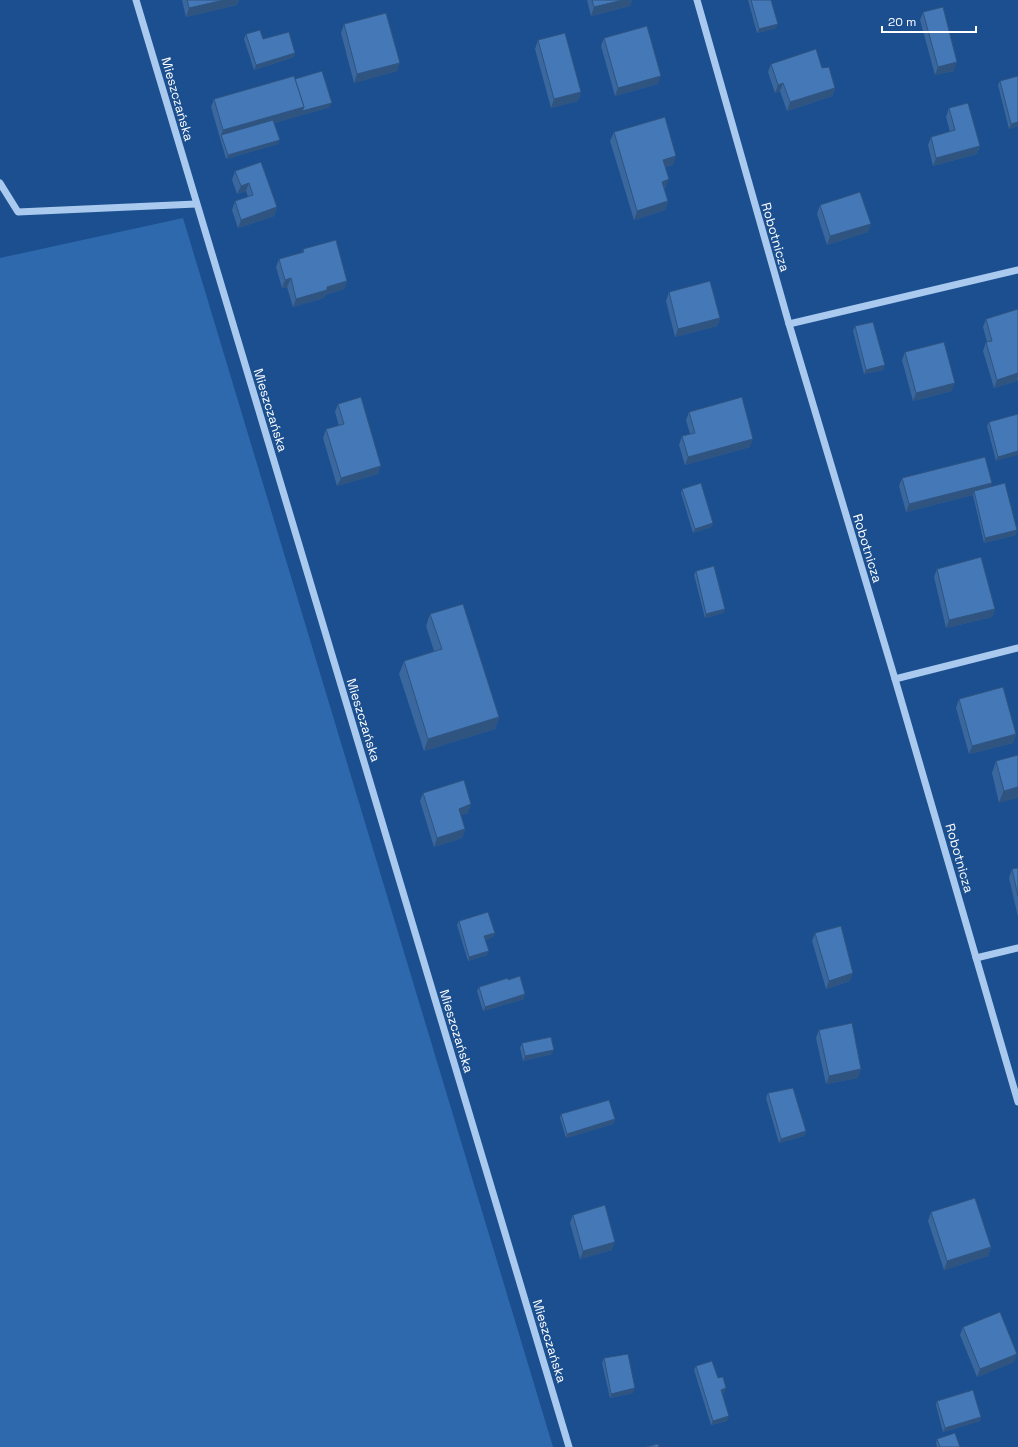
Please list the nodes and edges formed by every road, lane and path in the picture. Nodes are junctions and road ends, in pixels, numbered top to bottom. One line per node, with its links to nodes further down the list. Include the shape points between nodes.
1 (136, 0): 4 (street, Mieszczańska)
2 (697, 0): 6 (street, Robotnicza)
3 (0, 183): 4 (street, via 18,212)
4 (196, 204): 12 (street, Mieszczańska)
5 (1018, 270): 6 (street)
6 (788, 324): 8 (street, Robotnicza)
7 (1018, 648): 8 (street)
8 (895, 678): 10 (street, Robotnicza)
9 (1018, 948): 10 (street)
10 (976, 958): 11 (street, Robotnicza)
11 (1018, 1102)
12 (569, 1447)

